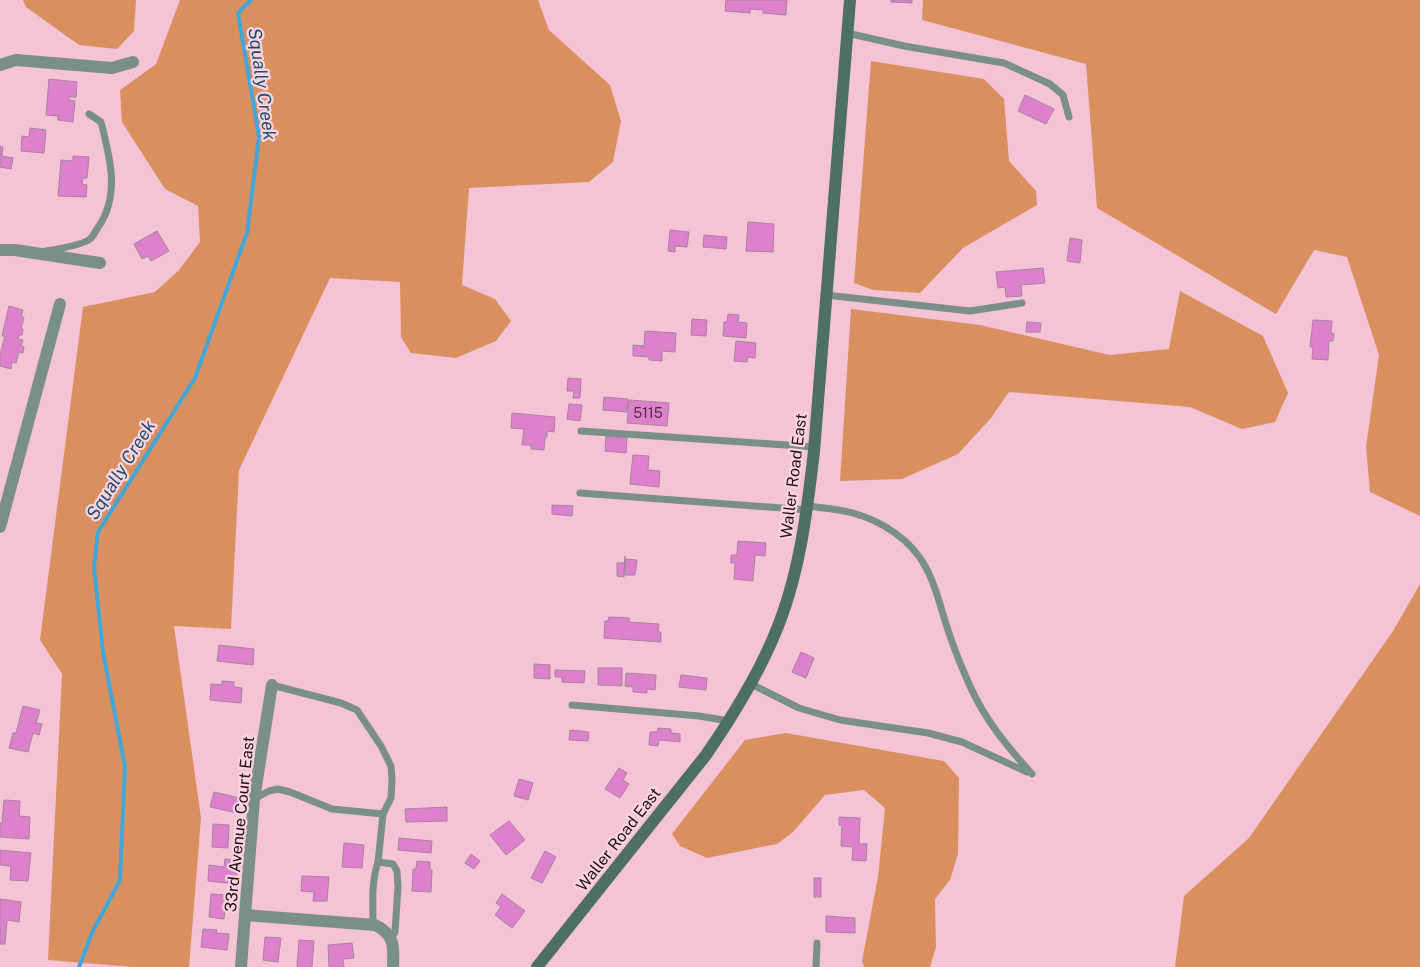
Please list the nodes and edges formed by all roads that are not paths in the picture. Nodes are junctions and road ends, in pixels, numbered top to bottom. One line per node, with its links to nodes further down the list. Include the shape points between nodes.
1 (850, 0): 2 (street, Waller Road East)
2 (847, 33): 6 (lane, via 1004,63 1050,84 1063,95); 10 (street, Waller Road East)
3 (133, 62): 4 (street, via 112,68 16,60)
4 (0, 65)
5 (89, 114): 8 (lane, via 101,122 111,172 111,200 102,222 90,239 65,249)
6 (1070, 117)
7 (0, 250): 8 (street)
8 (30, 252): 9 (street)
9 (100, 263)
10 (826, 294): 11 (lane, via 970,311); 14 (street, Waller Road East)
11 (1022, 303)
12 (60, 304): 17 (street)
13 (581, 431): 14 (lane)
14 (815, 448): 16 (street, Waller Road East)
15 (580, 493): 16 (lane)
16 (808, 508): 18 (street, Waller Road East, via 790,591 775,634); 18 (lane, via 853,513 876,521 914,549 934,586 969,685 992,727 1032,774 962,742 928,733 840,720 799,708)
17 (0, 526)
18 (751, 684): 21 (street, Waller Road East)
19 (272, 685): 22 (street, 33rd Avenue Court East); 23 (lane, via 341,702 356,710 391,766 391,798)
20 (572, 705): 21 (lane)
21 (729, 721): 31 (street, Waller Road East, via 706,755)
22 (254, 799): 23 (lane, via 278,789 332,809); 25 (street, 33rd Avenue Court East)
23 (383, 814): 24 (lane)
24 (378, 862): 26 (lane, via 373,885); 27 (lane, via 393,864 398,871 398,909 395,932)
25 (245, 915): 26 (street); 29 (street, 33rd Avenue Court East)
26 (373, 925): 27 (street)
27 (390, 937): 30 (street)
28 (817, 944): 32 (lane)
29 (241, 967)
30 (393, 967)
31 (537, 967)
32 (816, 967)

